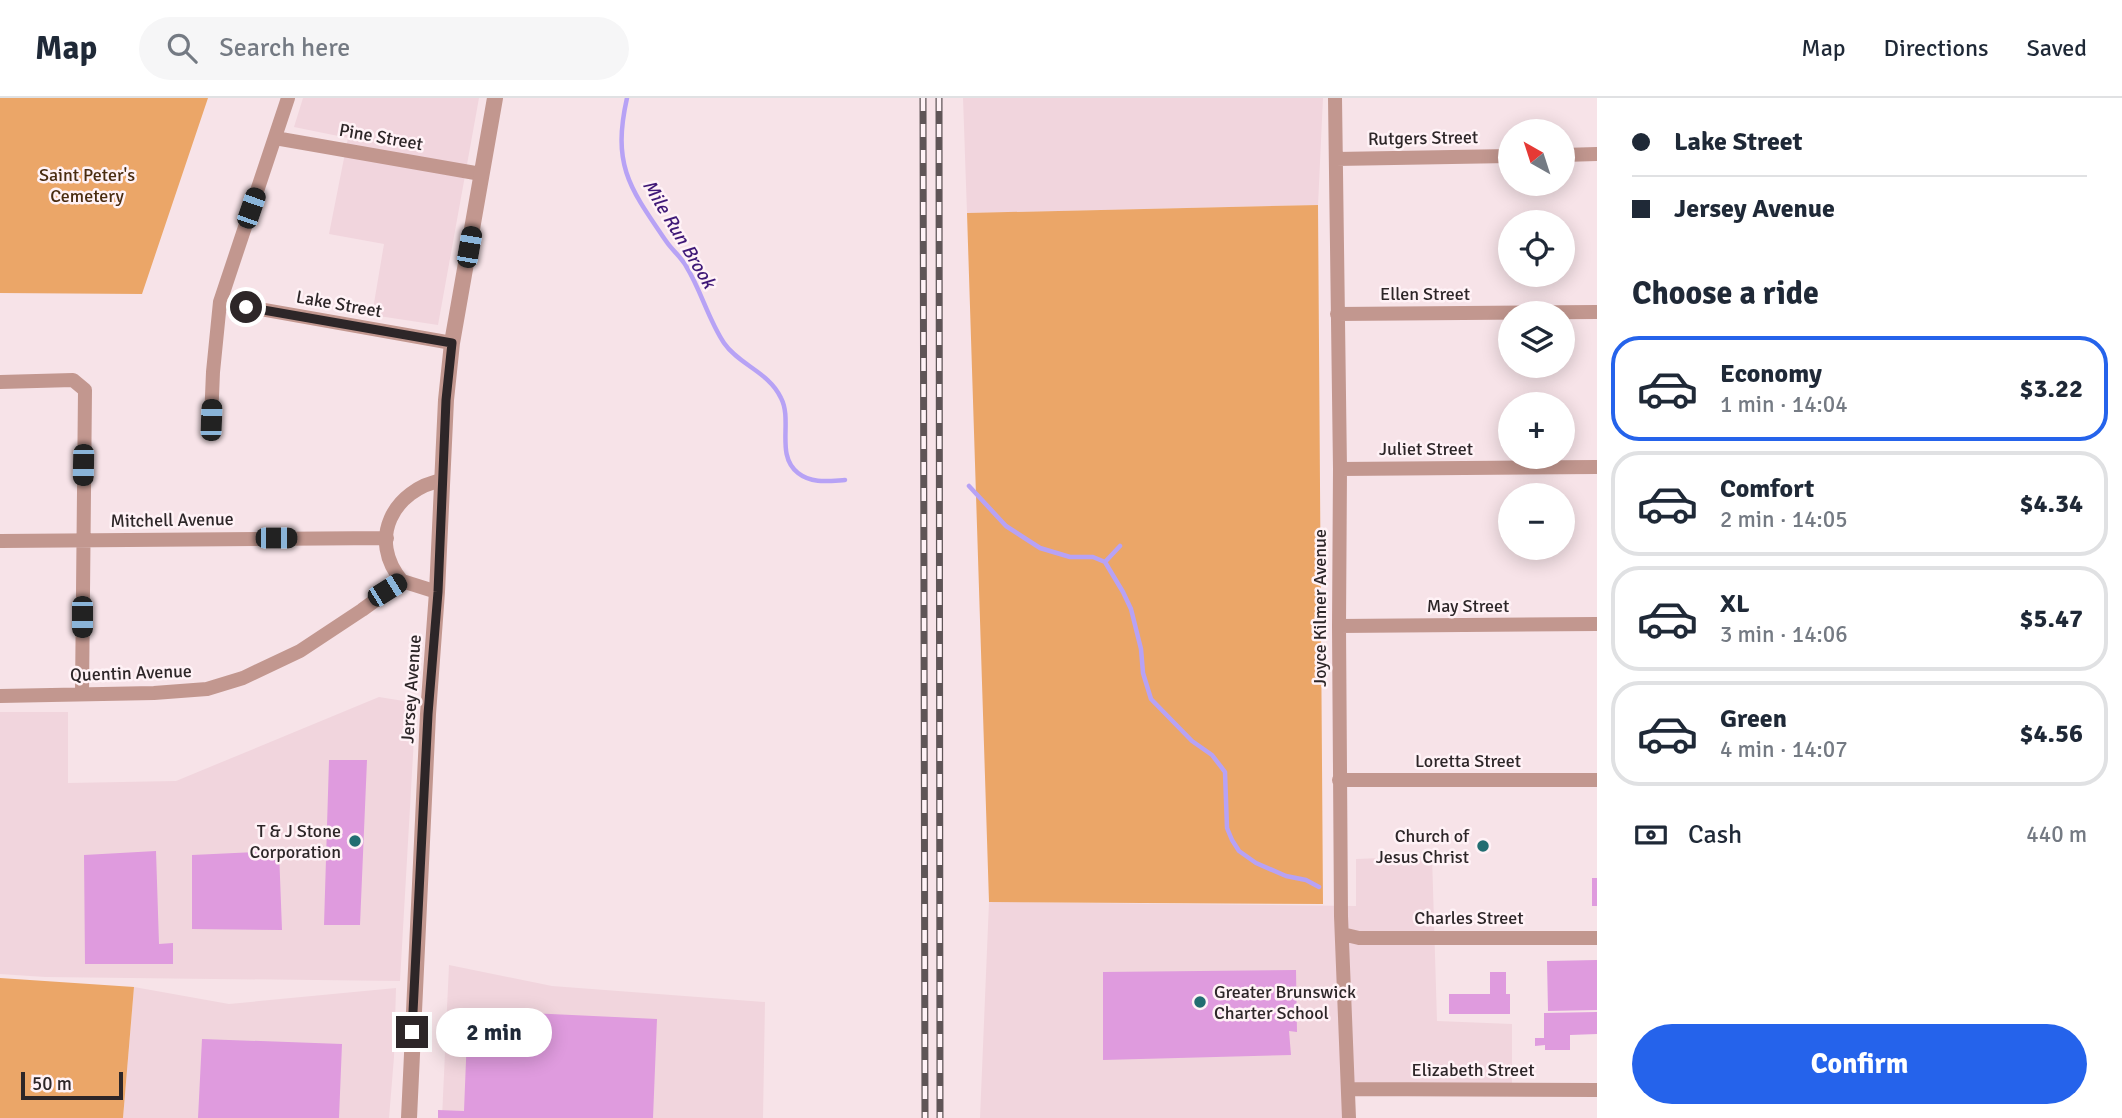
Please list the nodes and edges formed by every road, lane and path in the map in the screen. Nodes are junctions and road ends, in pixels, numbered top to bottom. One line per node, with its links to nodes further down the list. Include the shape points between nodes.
1 (288, 98): 4 (street)
2 (495, 98): 9 (street, Jersey Avenue)
3 (1335, 98): 8 (street, Joyce Kilmer Avenue)
4 (275, 138): 9 (street, Pine Street); 10 (street)
5 (1575, 155): 6 (street)
6 (1597, 155)
7 (1498, 156): 8 (street, Rutgers Street)
8 (1336, 159): 12 (street, Joyce Kilmer Avenue)
9 (481, 174): 13 (street, Jersey Avenue)
10 (220, 302): 13 (street, Lake Street); 15 (street)
11 (1597, 312): 12 (street, Ellen Street)
12 (1337, 314): 17 (street, Joyce Kilmer Avenue)
13 (452, 343): 18 (street, Jersey Avenue)
14 (0, 382): 20 (street, via 73,380 85,390)
15 (211, 420)
16 (1597, 467): 17 (street, Juliet Street)
17 (1340, 469): 25 (street, Joyce Kilmer Avenue)
18 (443, 480): 19 (street, via 421,486 401,501 391,517); 23 (street, Jersey Avenue)
19 (387, 538): 20 (street, Mitchell Avenue); 22 (street, via 390,559)
20 (82, 540): 21 (street, Mitchell Avenue); 26 (street)
21 (0, 541)
22 (402, 581): 23 (street); 26 (street, Quentin Avenue, via 300,651 243,678 204,690)
23 (438, 592): 34 (street, Jersey Avenue)
24 (1597, 624): 25 (street, May Street)
25 (1339, 626): 28 (street, Joyce Kilmer Avenue)
26 (82, 694): 27 (street, Quentin Avenue)
27 (0, 696)
28 (1339, 780): 29 (street, Loretta Street); 30 (street, Joyce Kilmer Avenue)
29 (1597, 780)
30 (1342, 934): 31 (street, Charles Street, via 1359,938); 32 (street, Joyce Kilmer Avenue)
31 (1597, 938)
32 (1349, 1088): 33 (street, Elizabeth Street); 35 (street, Joyce Kilmer Avenue)
33 (1597, 1090)
34 (409, 1118)
35 (1349, 1118)

